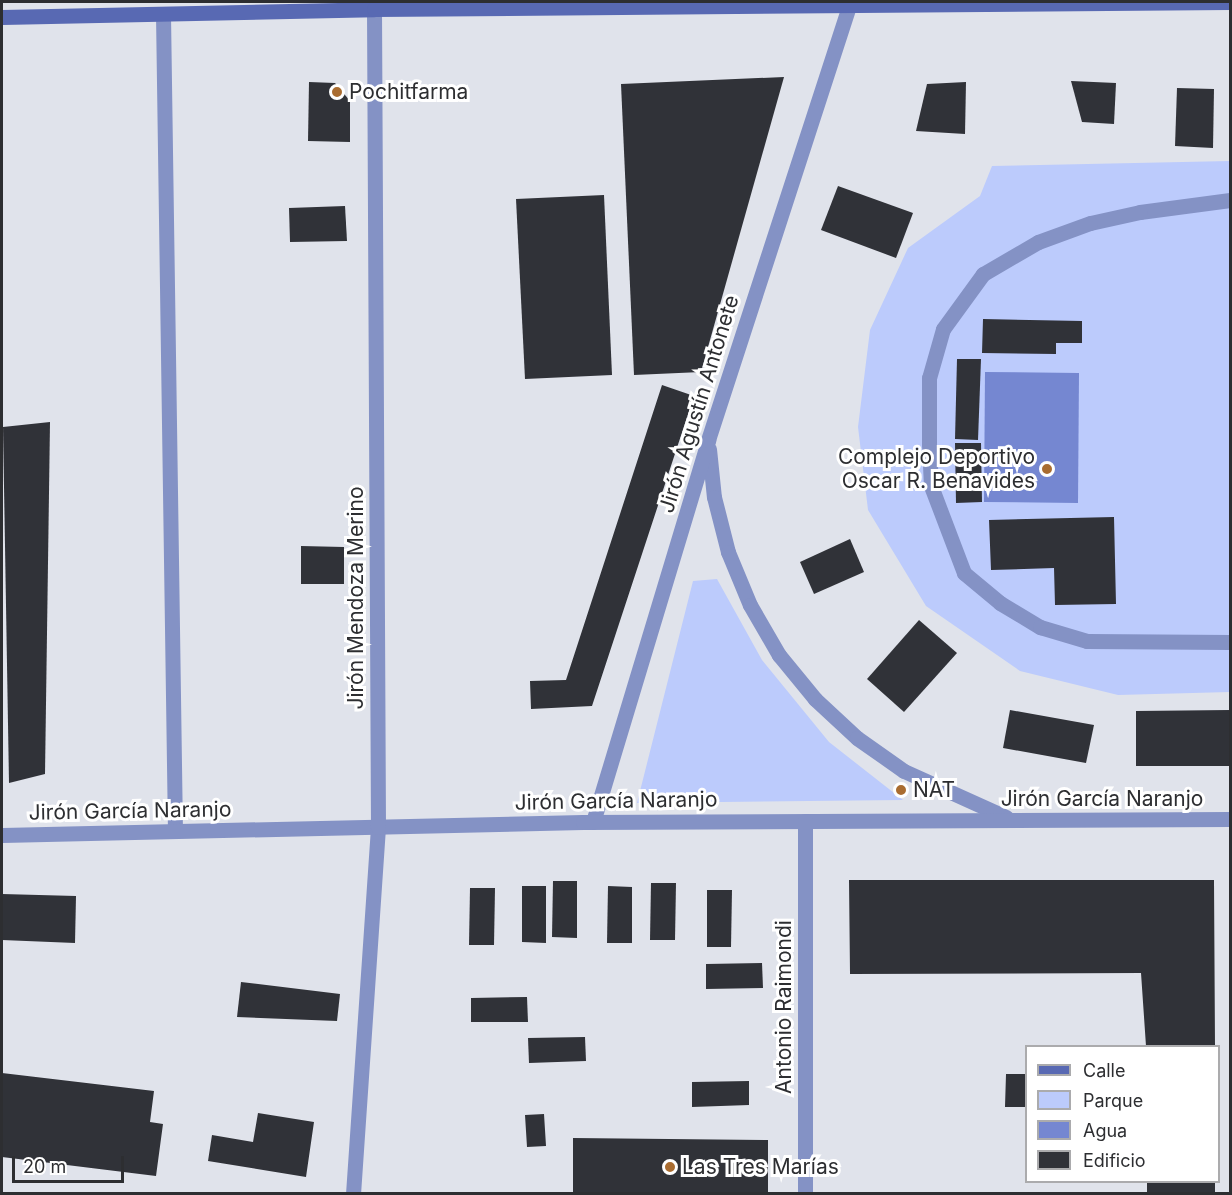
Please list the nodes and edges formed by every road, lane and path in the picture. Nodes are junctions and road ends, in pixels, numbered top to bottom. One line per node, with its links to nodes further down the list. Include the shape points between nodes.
1 (1230, 2): 2 (main road)
2 (849, 4): 3 (main road); 7 (street, Jirón Agustín Antonete)
3 (374, 5): 4 (main road); 13 (street, Jirón Mendoza Merino)
4 (163, 8): 5 (main road); 14 (street)
5 (2, 17)
6 (1230, 200): 8 (street, via 1090,223 1038,242 983,274 943,329 929,378 929,444 931,486 964,573 1000,603 1040,627 1087,641)
7 (708, 440): 10 (street, via 714,497 728,552 750,605 779,655 857,738 904,771); 12 (street, Jirón Agustín Antonete)
8 (1230, 642)
9 (1230, 819): 10 (street, Jirón García Naranjo)
10 (1015, 820): 11 (street, Jirón García Naranjo)
11 (805, 821): 12 (street, Jirón García Naranjo); 17 (street, Antonio Raimondi)
12 (593, 822): 13 (street, Jirón García Naranjo)
13 (378, 827): 14 (street, Jirón García Naranjo); 16 (street, Jirón Mendoza Merino)
14 (175, 831): 15 (street, Jirón García Naranjo)
15 (2, 836)
16 (353, 1194)
17 (805, 1194)

